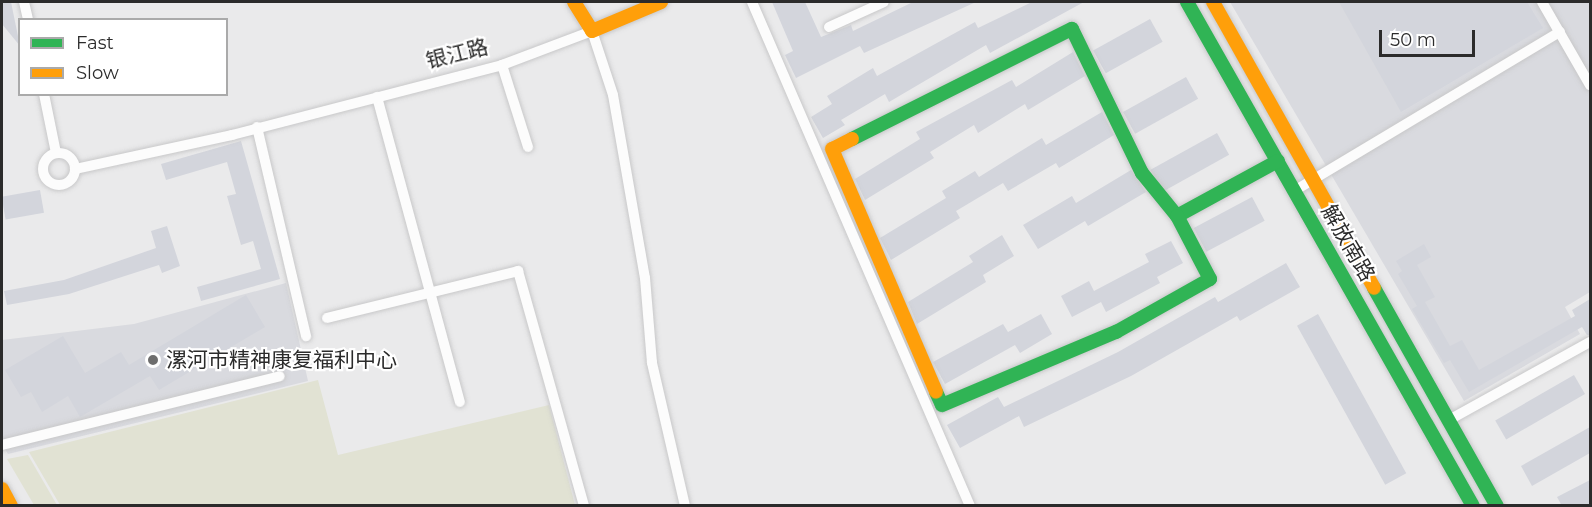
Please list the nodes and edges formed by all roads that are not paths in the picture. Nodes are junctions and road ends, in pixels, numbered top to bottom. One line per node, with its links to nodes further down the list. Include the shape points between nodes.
1 (24, 2): 9 (street)
2 (574, 2): 11 (street)
3 (661, 2): 11 (street, 银江路)
4 (752, 2): 37 (street)
5 (884, 2): 10 (street)
6 (1187, 2): 20 (street, 解放南路)
7 (1213, 2): 22 (street, 解放南路)
8 (1542, 2): 12 (street)
9 (28, 18)
10 (829, 27)
11 (592, 31): 13 (street, 银江路); 36 (street, via 613,95 645,278 652,363)
12 (1560, 32): 14 (street); 22 (street)
13 (502, 65): 16 (street, 银江路); 18 (street)
14 (1590, 86)
15 (44, 96): 19 (street)
16 (377, 97): 17 (street, 银江路); 25 (street)
17 (257, 127): 21 (street, 银江路); 27 (street)
18 (528, 147)
19 (56, 153): 21 (street, via 71,159); 21 (street, via 44,162 43,172 48,181 63,184)
20 (1278, 161): 23 (street, 解放南路); 24 (street)
21 (75, 169)
22 (1312, 180): 23 (street); 31 (street, 解放南路)
23 (1294, 191): 38 (street, 解放南路)
24 (1177, 216): 24 (street, via 1142,173 1072,29 832,149 942,405 1116,332 1210,279)
25 (430, 293): 26 (street); 30 (street); 35 (street, via 518,271)
26 (327, 318)
27 (306, 336)
28 (1590, 342): 31 (street)
29 (280, 376): 32 (street)
30 (460, 402)
31 (1449, 420): 39 (street, 解放南路)
32 (2, 445)
33 (2, 489): 34 (street)
34 (11, 506)
35 (584, 506)
36 (685, 506)
37 (970, 506)
38 (1473, 506)
39 (1497, 506)

